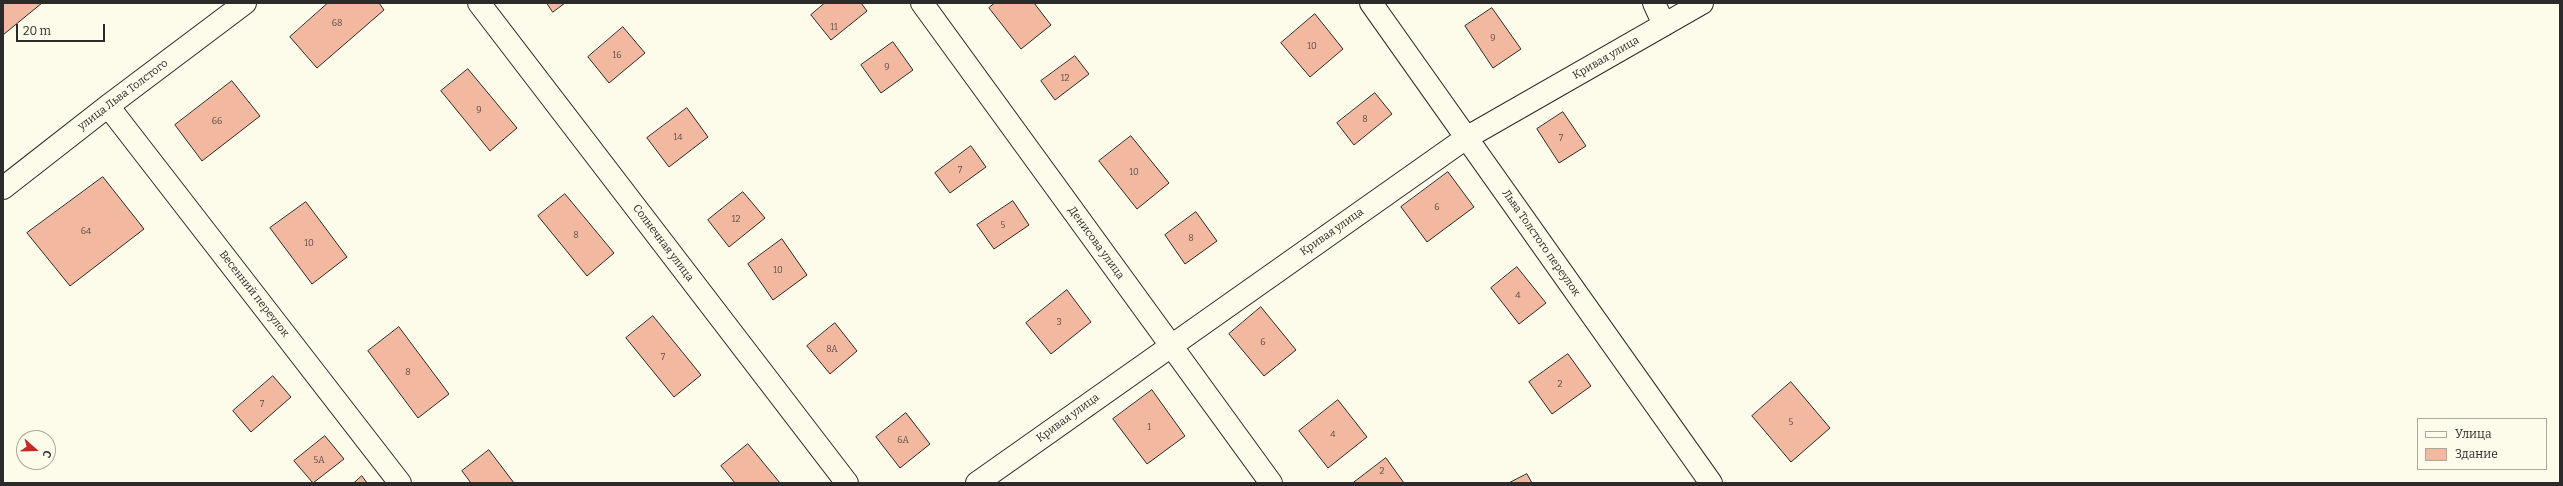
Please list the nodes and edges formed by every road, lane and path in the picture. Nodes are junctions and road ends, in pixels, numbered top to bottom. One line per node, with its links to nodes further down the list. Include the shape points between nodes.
1 (245, 3): 8 (street, улица Льва Толстого)
2 (479, 3): 13 (street, Солнечная улица)
3 (922, 3): 11 (street, Денисова улица)
4 (1371, 3): 9 (street, Льва Толстого переулок)
5 (1654, 3): 7 (street)
6 (1702, 3): 7 (street, Кривая улица)
7 (1664, 24): 9 (street, Кривая улица)
8 (108, 106): 10 (street, улица Льва Толстого); 12 (street, Весенний переулок)
9 (1466, 138): 11 (street, Кривая улица); 16 (street, Льва Толстого переулок)
10 (3, 188)
11 (1170, 345): 14 (street, Кривая улица); 15 (street, Денисова улица)
12 (400, 483)
13 (847, 483)
14 (977, 483)
15 (1271, 483)
16 (1711, 483)

